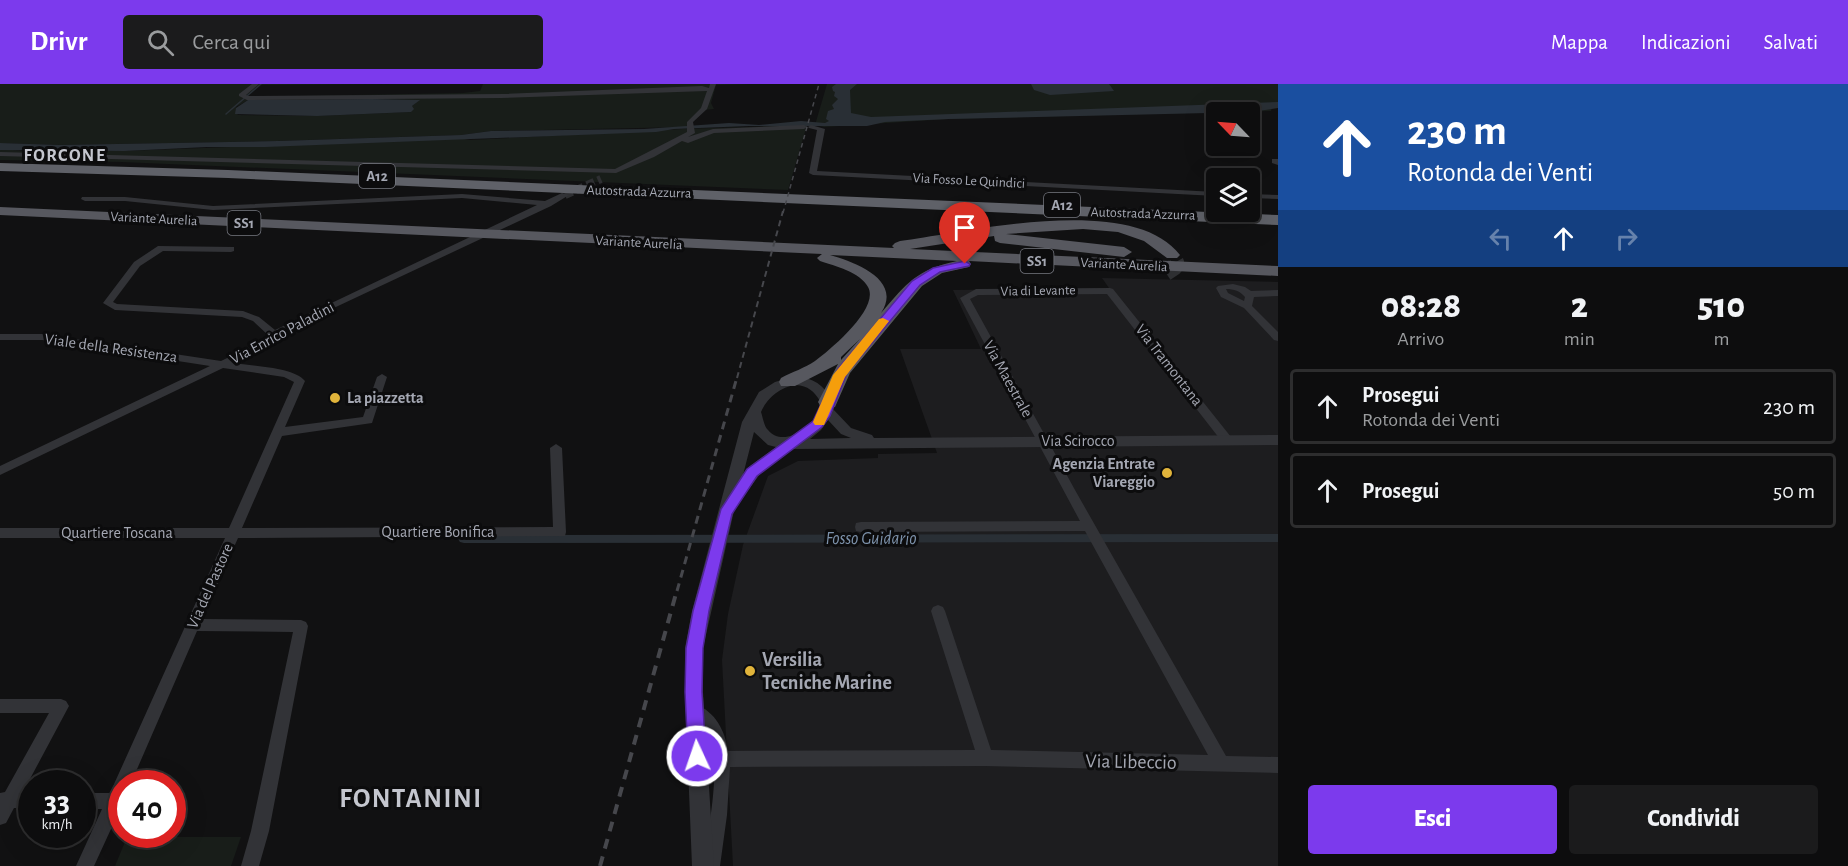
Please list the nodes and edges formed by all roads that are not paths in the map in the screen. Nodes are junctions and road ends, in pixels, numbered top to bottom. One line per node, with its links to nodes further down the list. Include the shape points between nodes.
1 (256, 84): 2 (street, via 241,95 501,96)
2 (712, 87): 4 (street, via 705,109 690,127 691,133)
3 (0, 154): 6 (street)
4 (643, 159): 6 (street); 8 (street, Via Fosso Le Quindici, via 712,131 807,127 821,129 813,173)
5 (0, 165): 13 (highway, Autostrada Azzurra / A12)
6 (616, 171): 7 (street)
7 (601, 179)
8 (1206, 193)
9 (566, 195): 14 (street, Via Enrico Paladini)
10 (1260, 196): 11 (street)
11 (1278, 197)
12 (86, 199): 14 (street, via 213,208 462,196)
13 (847, 199): 18 (highway, Autostrada Azzurra / A12); 19 (highway, Autostrada Azzurra / A12)
14 (548, 204): 36 (street, Via Enrico Paladini)
15 (0, 207): 16 (highway, Variante Aurelia / SS1)
16 (31, 210): 17 (highway, Variante Aurelia / SS1); 20 (highway, Variante Aurelia / SS1)
17 (0, 211)
18 (1278, 214)
19 (1278, 220)
20 (754, 245): 23 (highway, Variante Aurelia / SS1); 23 (highway, Variante Aurelia / SS1)
21 (847, 247): 23 (highway, Variante Aurelia / SS1); 24 (highway, via 904,245 1011,227 1071,226 1133,231 1157,241); 25 (highway, Variante Aurelia / SS1)
22 (231, 249): 36 (street, via 162,248 137,264 108,303 115,307 243,314 256,319)
23 (795, 249): 27 (highway, Variante Aurelia / SS1); 40 (highway, via 852,267 869,279 878,294 873,312)
24 (1172, 255)
25 (1223, 264): 26 (highway, Variante Aurelia / SS1); 35 (highway, via 999,238 964,238 924,253)
26 (1278, 265)
27 (1239, 270): 28 (highway, Variante Aurelia / SS1); 35 (highway, via 955,265 924,276)
28 (1278, 271)
29 (1167, 273): 35 (highway, via 965,270 931,280)
30 (1110, 291): 33 (street, Via di Levante); 46 (street, Via Tramontana)
31 (1278, 293): 32 (street)
32 (1249, 294): 34 (street); 34 (street, via 1233,286 1220,290)
33 (968, 295): 48 (street, Via Maestrale, via 966,301)
34 (1247, 306): 38 (street)
35 (888, 314): 40 (highway, via 842,354); 43 (highway, via 842,371)
36 (275, 336): 39 (street, Via Enrico Paladini)
37 (0, 337): 39 (street, Viale della Resistenza, via 52,338)
38 (1278, 338)
39 (222, 365): 45 (street, Via del Pastore, via 296,377 300,381); 52 (street, Via Enrico Paladini)
40 (821, 365): 42 (highway)
41 (382, 376): 45 (street, via 368,420)
42 (788, 382): 43 (street, via 813,385 822,391); 44 (street, via 765,395)
43 (827, 406): 49 (street, Via Scirocco, via 846,431); 50 (street, via 814,429)
44 (754, 412): 50 (street, via 764,434); 53 (street)
45 (279, 432): 57 (street, Via del Pastore)
46 (1227, 440): 47 (street, Via Scirocco); 48 (street, Via Scirocco)
47 (1278, 440)
48 (1042, 441): 49 (street, Via Scirocco); 55 (street, Via Maestrale)
49 (879, 443): 50 (street, Via Scirocco)
50 (790, 444): 53 (street, via 752,473)
51 (556, 448): 57 (street, Quartiere Bonifica, via 560,532)
52 (0, 471)
53 (726, 513): 61 (street, via 696,638)
54 (861, 528): 55 (street)
55 (1090, 528): 64 (street, Via Maestrale)
56 (0, 533): 57 (street, Quartiere Toscana)
57 (233, 533): 59 (street, Via del Pastore)
58 (938, 611): 62 (street)
59 (193, 625): 66 (street, Via del Pastore); 71 (street, via 301,626)
60 (0, 706): 67 (street, via 61,706)
61 (695, 711): 63 (street, via 718,737); 72 (street)
62 (985, 758): 63 (street, Via Libeccio); 64 (street, Via Libeccio)
63 (721, 759): 73 (street, via 719,819)
64 (1221, 764): 65 (street, Via Libeccio)
65 (1278, 765)
66 (129, 770)
67 (5, 800): 69 (street)
68 (108, 816): 70 (street, Via del Pastore)
69 (0, 817)
70 (85, 866)
71 (250, 866)
72 (704, 866)
73 (711, 866)

